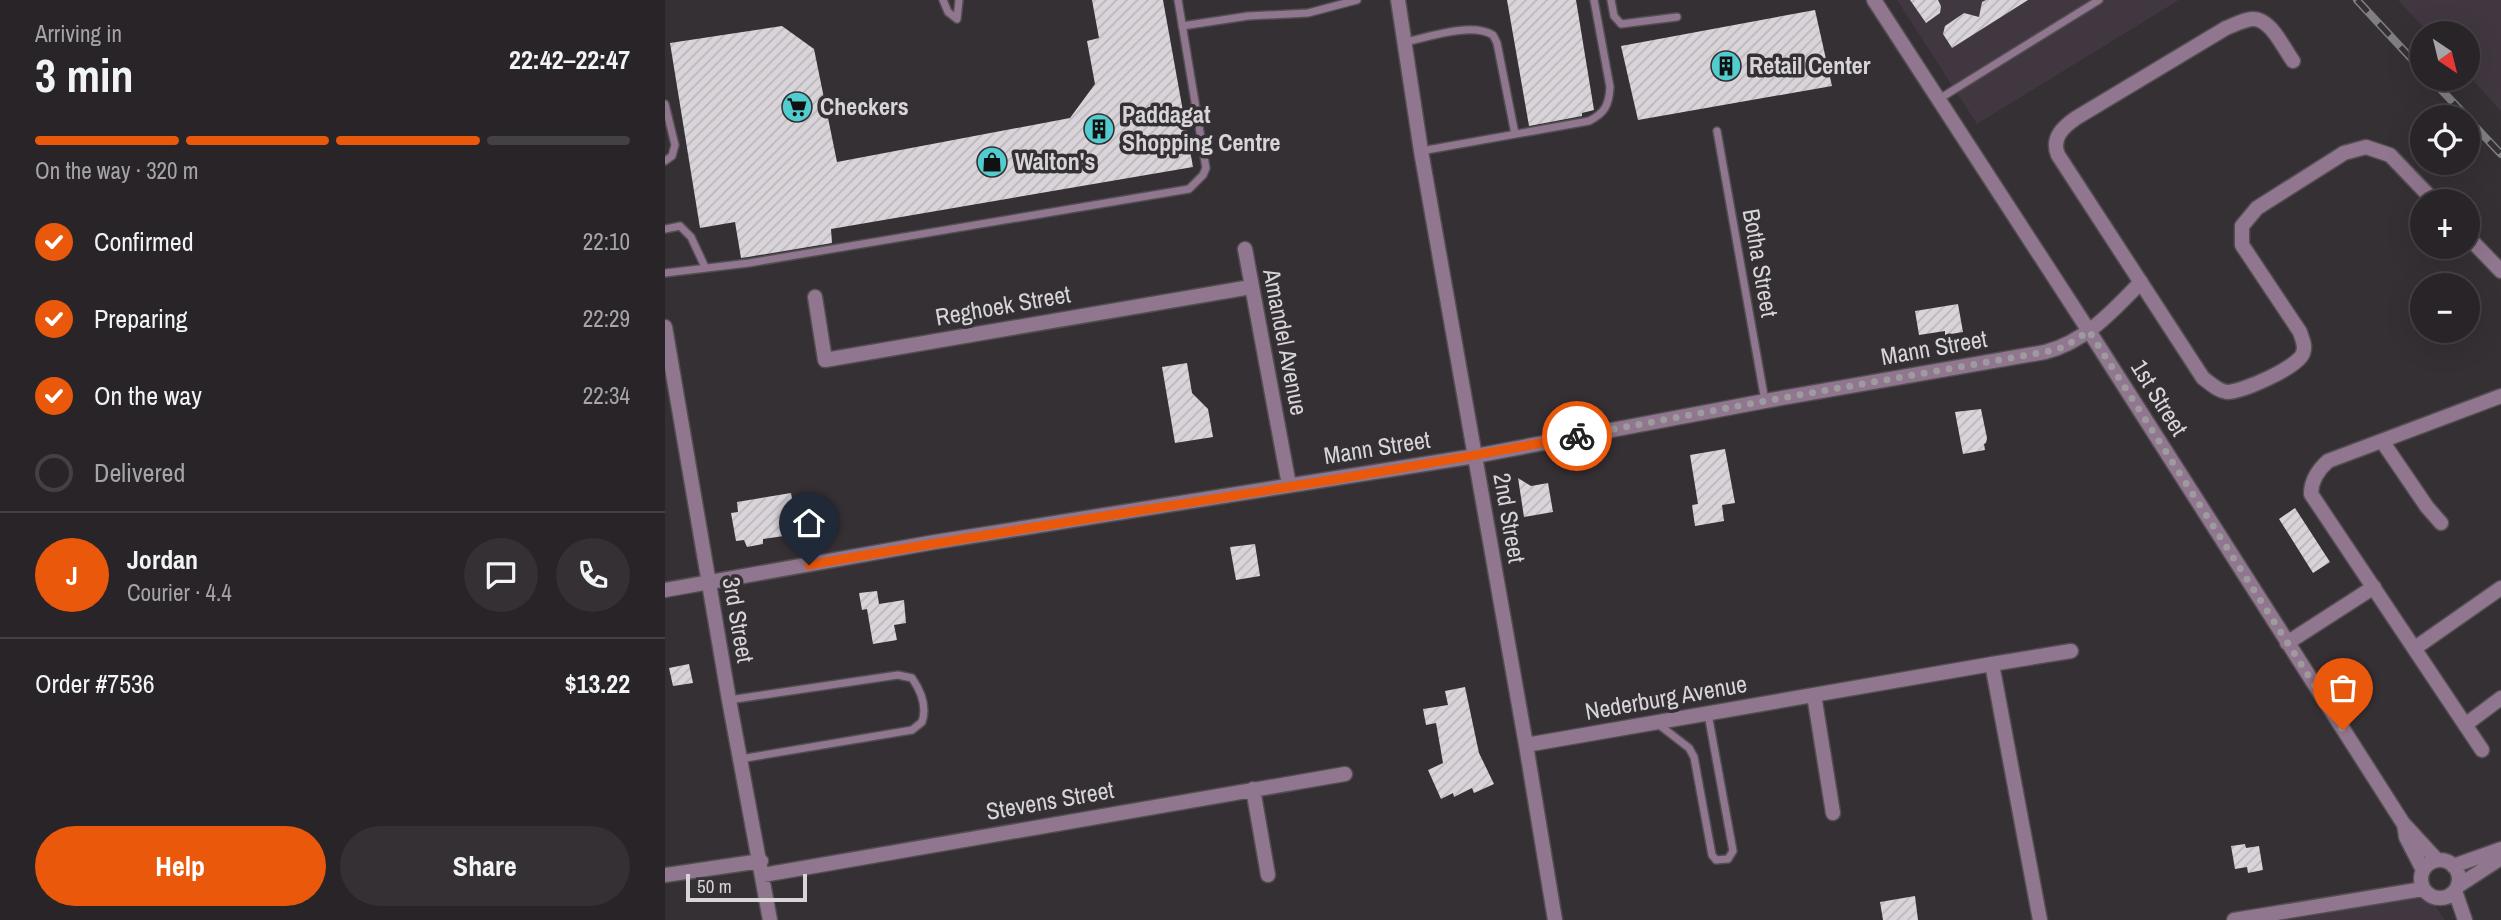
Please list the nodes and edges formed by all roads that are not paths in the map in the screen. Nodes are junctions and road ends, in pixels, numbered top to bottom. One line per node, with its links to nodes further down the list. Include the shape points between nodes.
1 (943, 0): 2 (lane, via 957,19)
2 (959, 0)
3 (1178, 0): 11 (lane)
4 (1357, 0): 11 (lane, via 1308,13)
5 (1398, 0): 12 (street, 2nd Street)
6 (1594, 0): 18 (lane, via 1610,87 1606,107 1589,121)
7 (1611, 0): 10 (lane, via 1621,24)
8 (1874, 0): 14 (street, 1st Street)
9 (2099, 0): 14 (lane)
10 (1677, 17)
11 (1182, 26): 25 (lane, via 1206,168 1189,189)
12 (1405, 42): 18 (lane, via 1457,31 1493,35); 19 (street, 2nd Street)
13 (2293, 61): 28 (street, via 2271,29 2252,19 2226,28 2063,127 2055,148 2058,155)
14 (1939, 99): 32 (street, 1st Street)
15 (665, 104): 16 (lane)
16 (668, 127): 20 (lane, via 675,145)
17 (1717, 131): 34 (lane, Botha Street)
18 (1515, 134): 19 (lane)
19 (1421, 151): 36 (street, 2nd Street)
20 (665, 161)
21 (2423, 189): 28 (street, via 2390,155 2366,147 2344,153 2257,208 2242,226 2242,245 2299,332 2304,352 2291,367 2243,388 2225,392 2203,378)
22 (665, 229): 25 (lane, via 680,226 691,237)
23 (1245, 249): 29 (street, Amandel Avenue)
24 (2480, 249): 26 (street)
25 (705, 267): 27 (lane)
26 (2501, 271)
27 (665, 273)
28 (2141, 282): 32 (street, Mann Street)
29 (1251, 287): 30 (street, Reghoek Street, via 825,360); 37 (street, Amandel Avenue)
30 (815, 297)
31 (665, 327): 39 (street, 3rd Street)
32 (2089, 331): 34 (street, Mann Street, via 2064,347 2045,352); 43 (street, 1st Street)
33 (2501, 396): 35 (street)
34 (1765, 401): 36 (street, Mann Street)
35 (2382, 441): 38 (street); 40 (street, via 2328,461 2311,485 2311,494)
36 (1475, 456): 37 (street, Mann Street); 53 (street, 2nd Street)
37 (1289, 485): 39 (street, Mann Street)
38 (2441, 523)
39 (709, 583): 42 (street, Mann Street); 49 (street, 3rd Street)
40 (2374, 587): 43 (street); 44 (street)
41 (2501, 588): 44 (street)
42 (665, 590)
43 (2287, 643): 59 (street, 1st Street)
44 (2415, 648): 52 (street)
45 (2071, 651): 46 (street, Nederburg Avenue)
46 (1992, 663): 47 (street, Nederburg Avenue); 74 (street)
47 (1814, 695): 50 (street, Nederburg Avenue); 58 (street)
48 (2501, 698): 52 (street)
49 (729, 700): 55 (street, 3rd Street); 55 (lane, via 898,675 912,678 925,714 912,730)
50 (1708, 713): 51 (street, Nederburg Avenue); 51 (lane, via 1733,851 1720,861 1712,855 1694,757)
51 (1656, 722): 53 (street, Nederburg Avenue)
52 (2465, 724): 54 (street)
53 (1526, 745): 73 (street, 2nd Street)
54 (2482, 750)
55 (740, 759): 64 (street, 3rd Street)
56 (1345, 774): 57 (street, Stevens Street)
57 (1253, 789): 64 (street, Stevens Street); 67 (street)
58 (1833, 813)
59 (2403, 823): 62 (street, 1st Street); 65 (street, 1st Street)
60 (2501, 849): 63 (street)
61 (2501, 858): 68 (street)
62 (2437, 860): 63 (street); 65 (street)
63 (2453, 866): 68 (street, via 2459,878)
64 (762, 868): 66 (street, Stevens Street); 72 (street, 3rd Street)
65 (2422, 872): 69 (street); 71 (street, via 2397,887)
66 (665, 875)
67 (1268, 875)
68 (2457, 888): 70 (street); 76 (street)
69 (2423, 889): 70 (street); 71 (street)
70 (2442, 899): 76 (street)
71 (2348, 902): 75 (street)
72 (770, 920)
73 (1555, 920)
74 (2040, 920)
75 (2234, 920)
76 (2464, 920)

